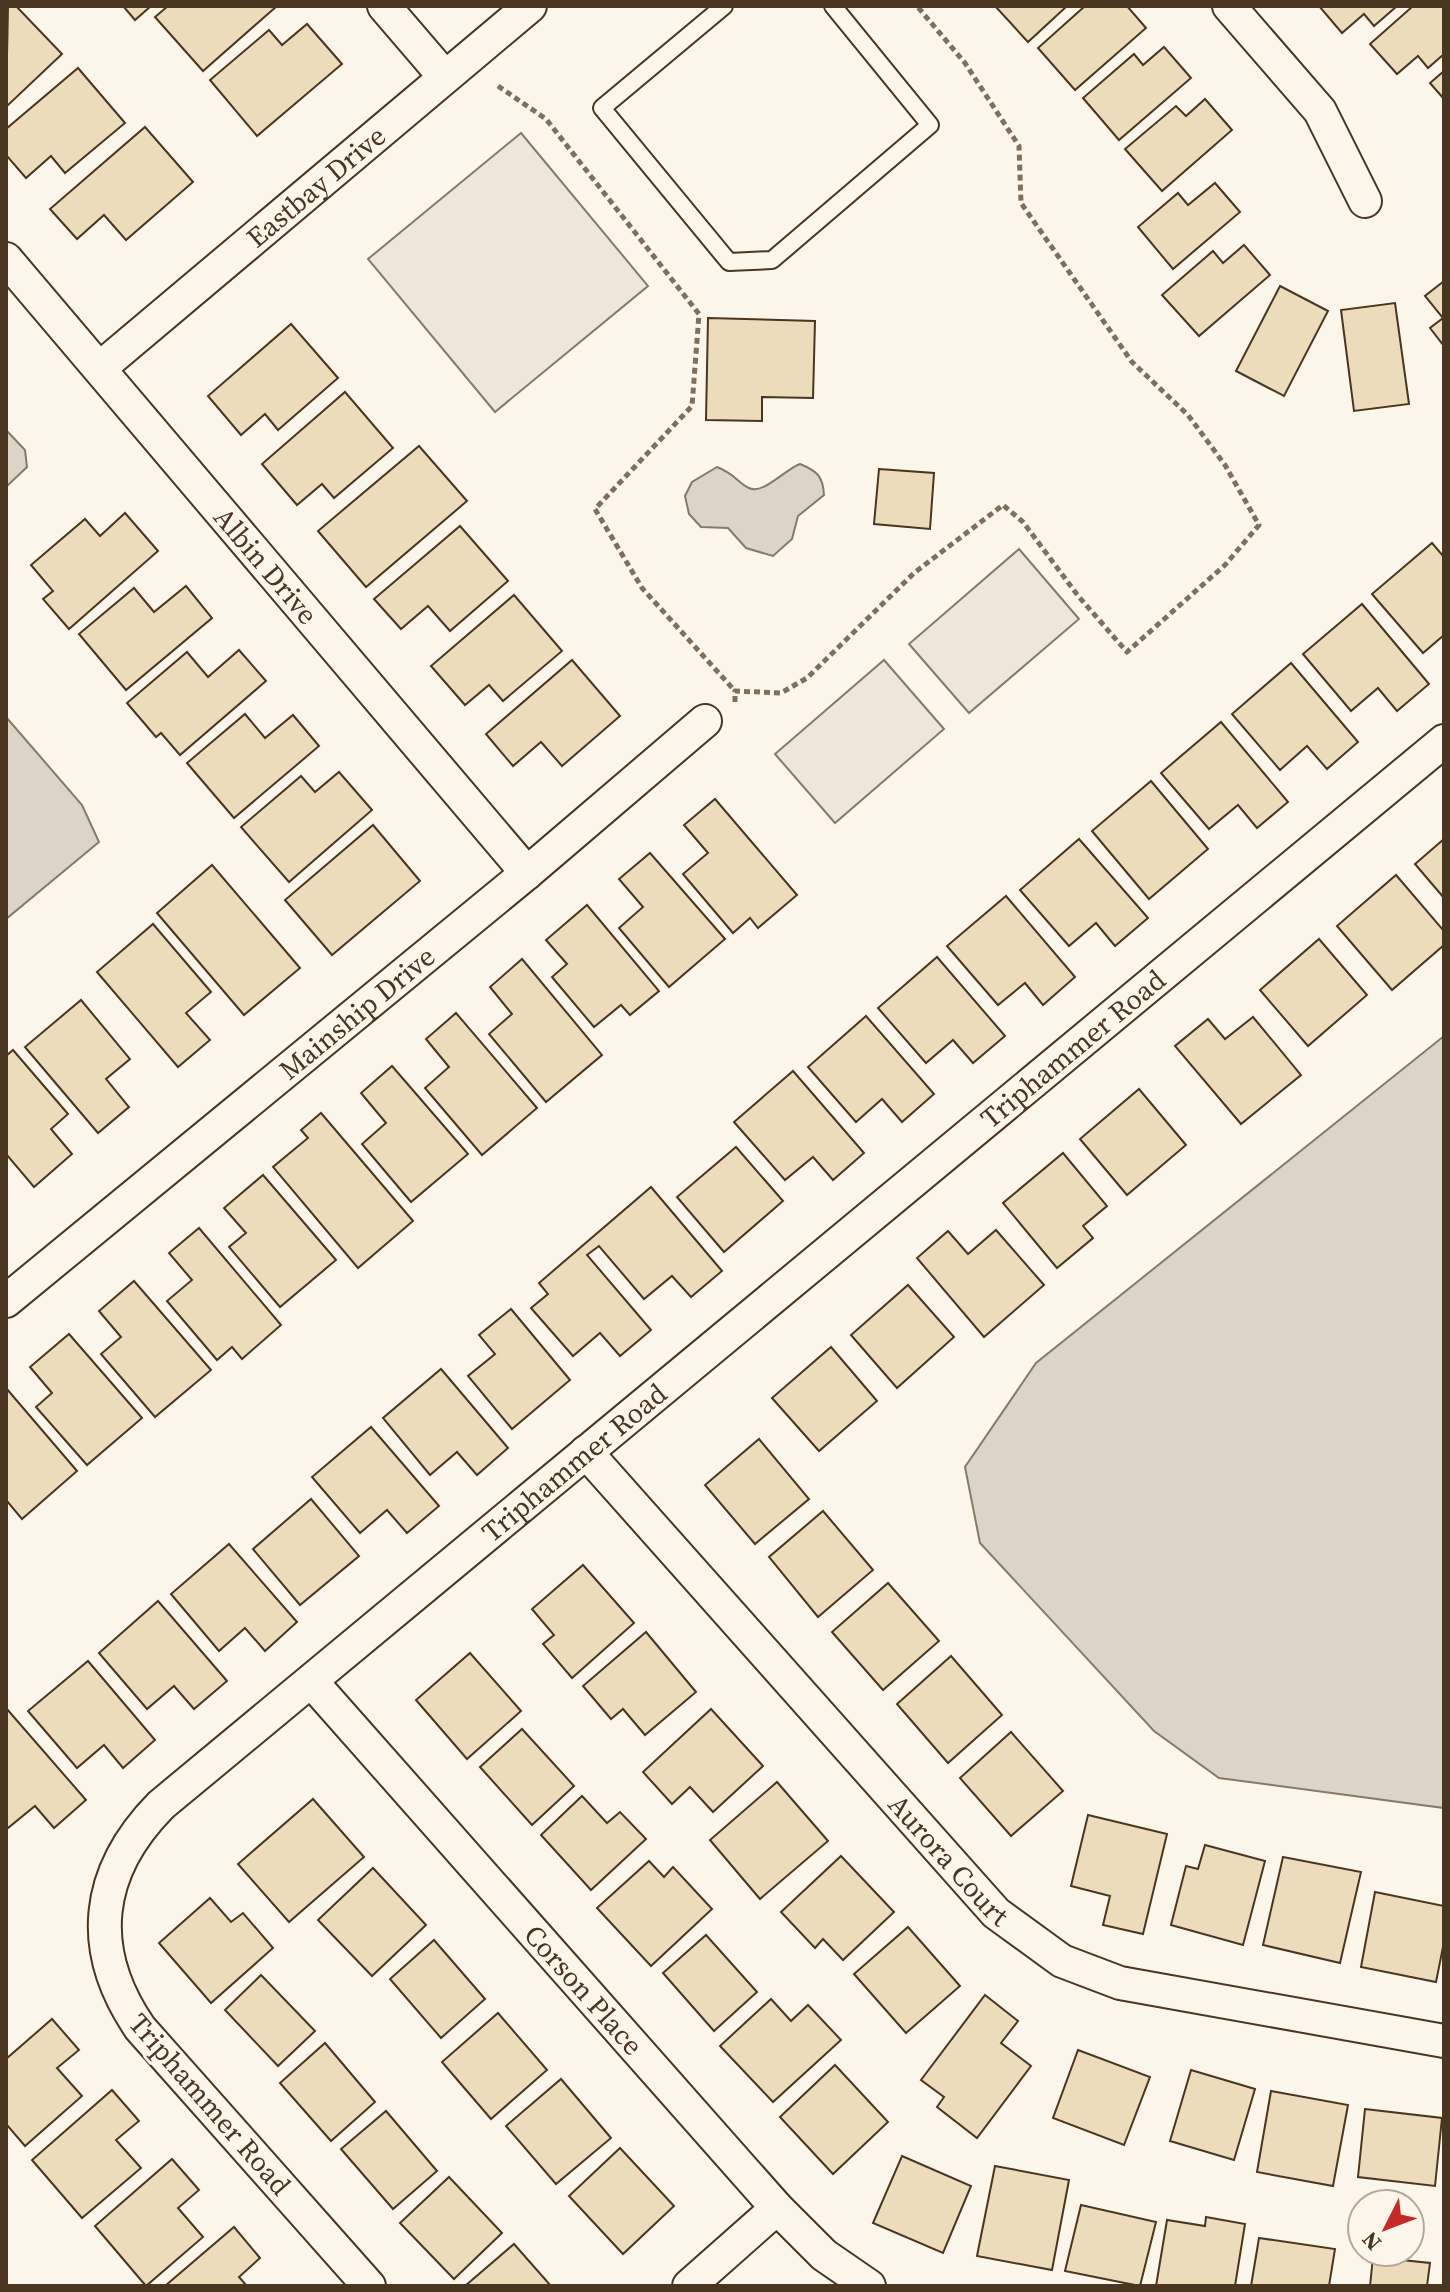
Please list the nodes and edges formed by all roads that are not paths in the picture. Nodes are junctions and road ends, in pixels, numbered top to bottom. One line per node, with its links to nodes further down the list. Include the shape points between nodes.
1 (384, 6): 6 (street)
2 (530, 6): 6 (street, Eastbay Drive)
3 (724, 6): 4 (lane, via 602,108 729,262 772,260 930,125)
4 (833, 6)
5 (1229, 6): 7 (street, via 1320,111)
6 (444, 76): 9 (street, Eastbay Drive)
7 (1365, 201)
8 (6, 259): 9 (street, Albin Drive)
9 (100, 368): 12 (street, Albin Drive)
10 (720, 718): 12 (street, Mainship Drive)
11 (1444, 741): 14 (street, Triphammer Road)
12 (527, 873): 13 (street, Mainship Drive)
13 (6, 1301)
14 (586, 1452): 15 (street, Triphammer Road); 16 (street, Aurora Court, via 996,1913 1040,1948 1120,1983)
15 (311, 1681): 17 (street, Corson Place); 18 (street, Triphammer Road, via 142,1824 114,1872 105,1912 106,1953 125,2005 140,2028)
16 (1444, 2041)
17 (777, 2208): 19 (street); 20 (street, Corson Place, via 824,2255)
18 (369, 2286)
19 (689, 2286)
20 (869, 2286)

